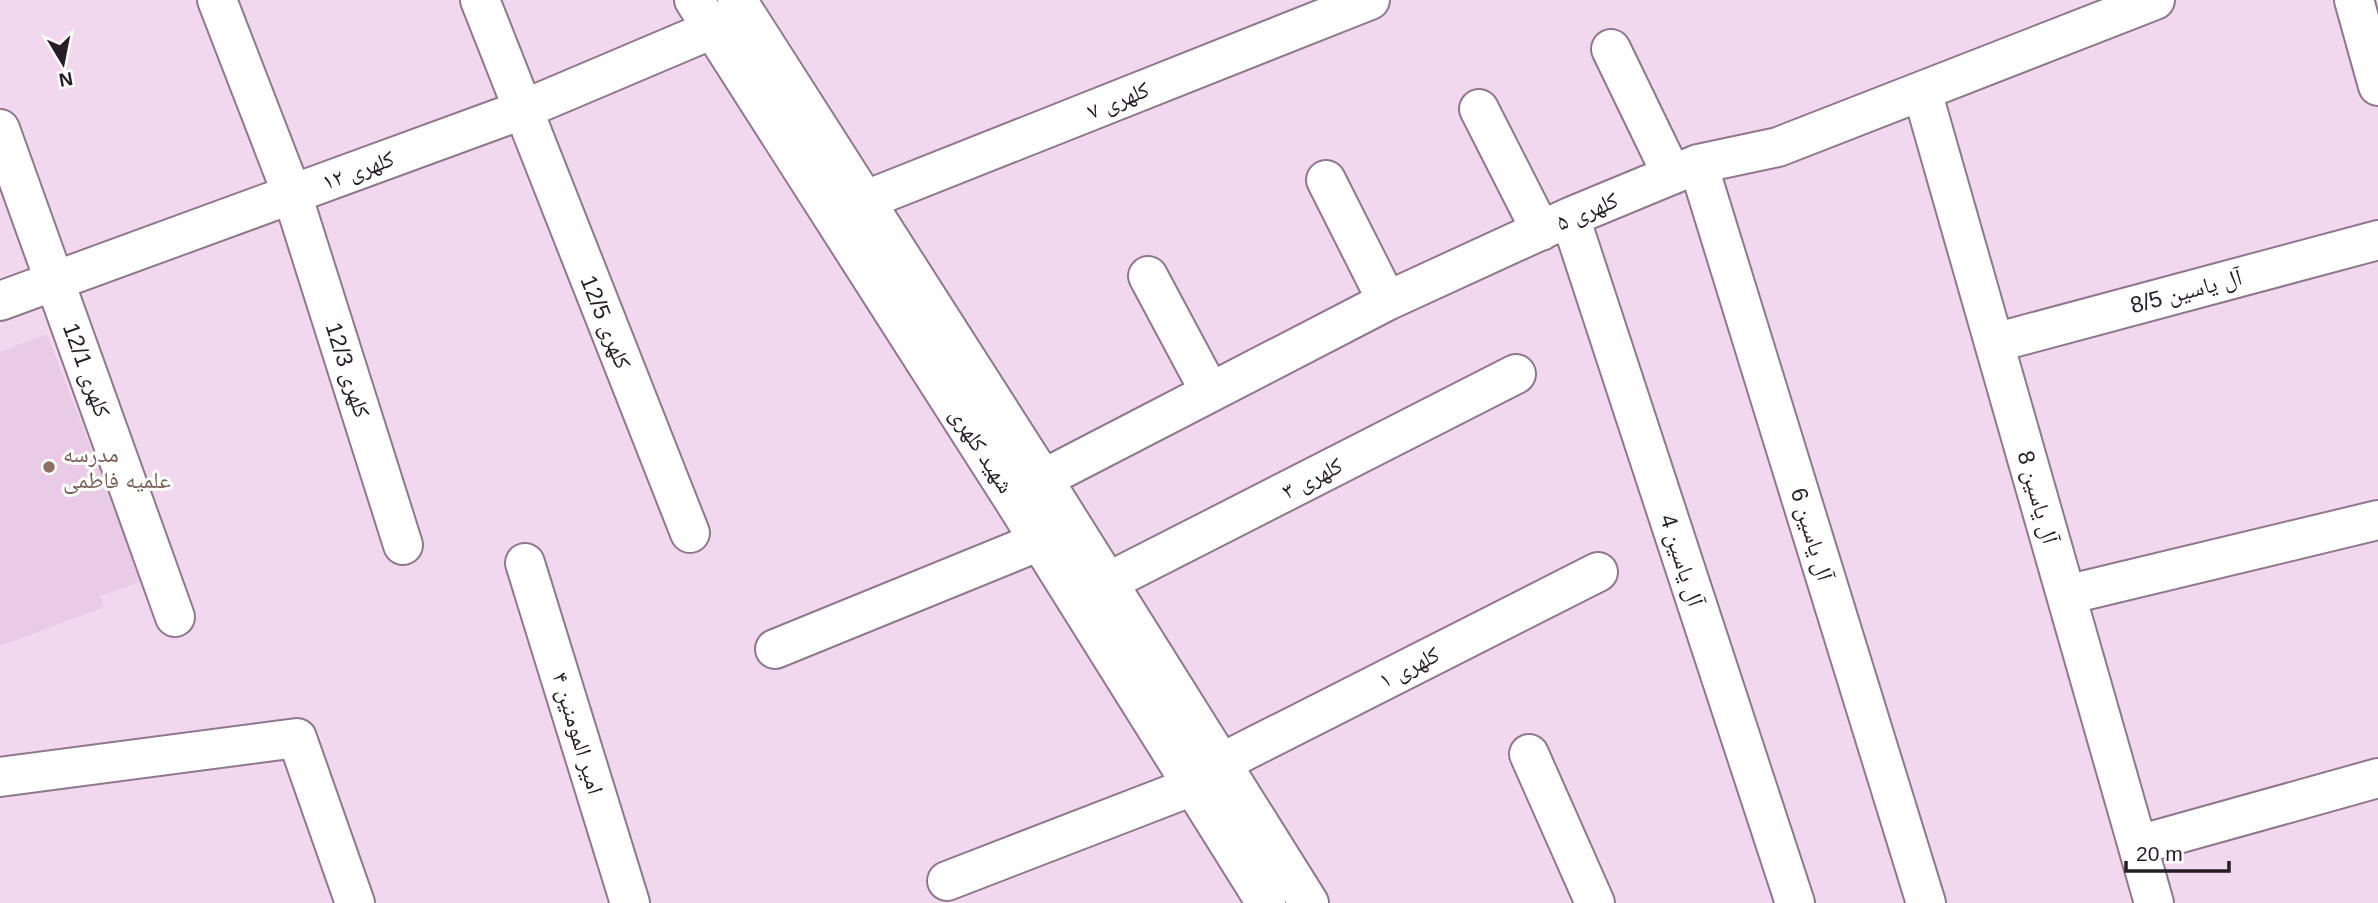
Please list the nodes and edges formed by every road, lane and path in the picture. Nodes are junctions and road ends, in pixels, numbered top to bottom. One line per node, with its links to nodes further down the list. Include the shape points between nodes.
1 (216, 0): 16 (street, کلهری 12/3)
2 (480, 0): 12 (street, کلهری 12/5)
3 (737, 0): 17 (street, شهید کلهری)
4 (1370, 0): 17 (street, کلهری ۷)
5 (2155, 0): 10 (street, کلهری ۵)
6 (2362, 5): 9 (street)
7 (703, 15): 12 (street, کلهری ۱۲); 30 (street, شهید کلهری)
8 (1611, 49): 14 (street, آل یاسین 6)
9 (2378, 86)
10 (1922, 91): 14 (street, کلهری ۵, via 1777,147); 24 (street, آل یاسین 8)
11 (1479, 109): 18 (street, آل یاسین 4)
12 (522, 110): 16 (street, کلهری ۱۲); 29 (street, کلهری 12/5)
13 (0, 129): 21 (street, کلهری 12/1)
14 (1685, 170): 18 (street, کلهری ۵); 50 (street, آل یاسین 6)
15 (1326, 180): 23 (street)
16 (292, 194): 21 (street, کلهری ۱۲); 31 (street, کلهری 12/3)
17 (866, 200): 27 (street, شهید کلهری)
18 (1555, 224): 23 (street, کلهری ۵); 49 (street, آل یاسین 4)
19 (2378, 240): 24 (street, آل یاسین 8/5)
20 (1148, 276): 26 (street)
21 (56, 281): 22 (street, کلهری ۱۲); 36 (street, کلهری 12/1)
22 (0, 301)
23 (1387, 301): 26 (street, کلهری ۵)
24 (1994, 343): 35 (street, آل یاسین 8)
25 (1516, 374): 34 (street, کلهری ۳)
26 (1210, 392): 27 (street, کلهری ۵)
27 (1043, 479): 34 (street, شهید کلهری)
28 (2378, 520): 35 (street)
29 (690, 533)
30 (1040, 541): 37 (street); 39 (street, شهید کلهری)
31 (403, 545)
32 (526, 563): 45 (street, امیر المومنین ۴)
33 (1598, 572): 39 (street, کلهری ۱)
34 (1108, 582): 39 (street, شهید کلهری)
35 (2066, 595): 42 (street, آل یاسین 8)
36 (175, 617)
37 (775, 649)
38 (1529, 754): 48 (street)
39 (1207, 774): 43 (street, کلهری ۱); 46 (street, شهید کلهری); 47 (street, شهید کلهری)
40 (0, 777): 44 (street, via 297,738)
41 (2378, 778): 42 (street)
42 (2138, 845): 51 (street, آل یاسین 8)
43 (947, 881)
44 (355, 903)
45 (630, 903)
46 (1266, 903)
47 (1309, 903)
48 (1595, 903)
49 (1795, 903)
50 (1926, 903)
51 (2154, 903)

